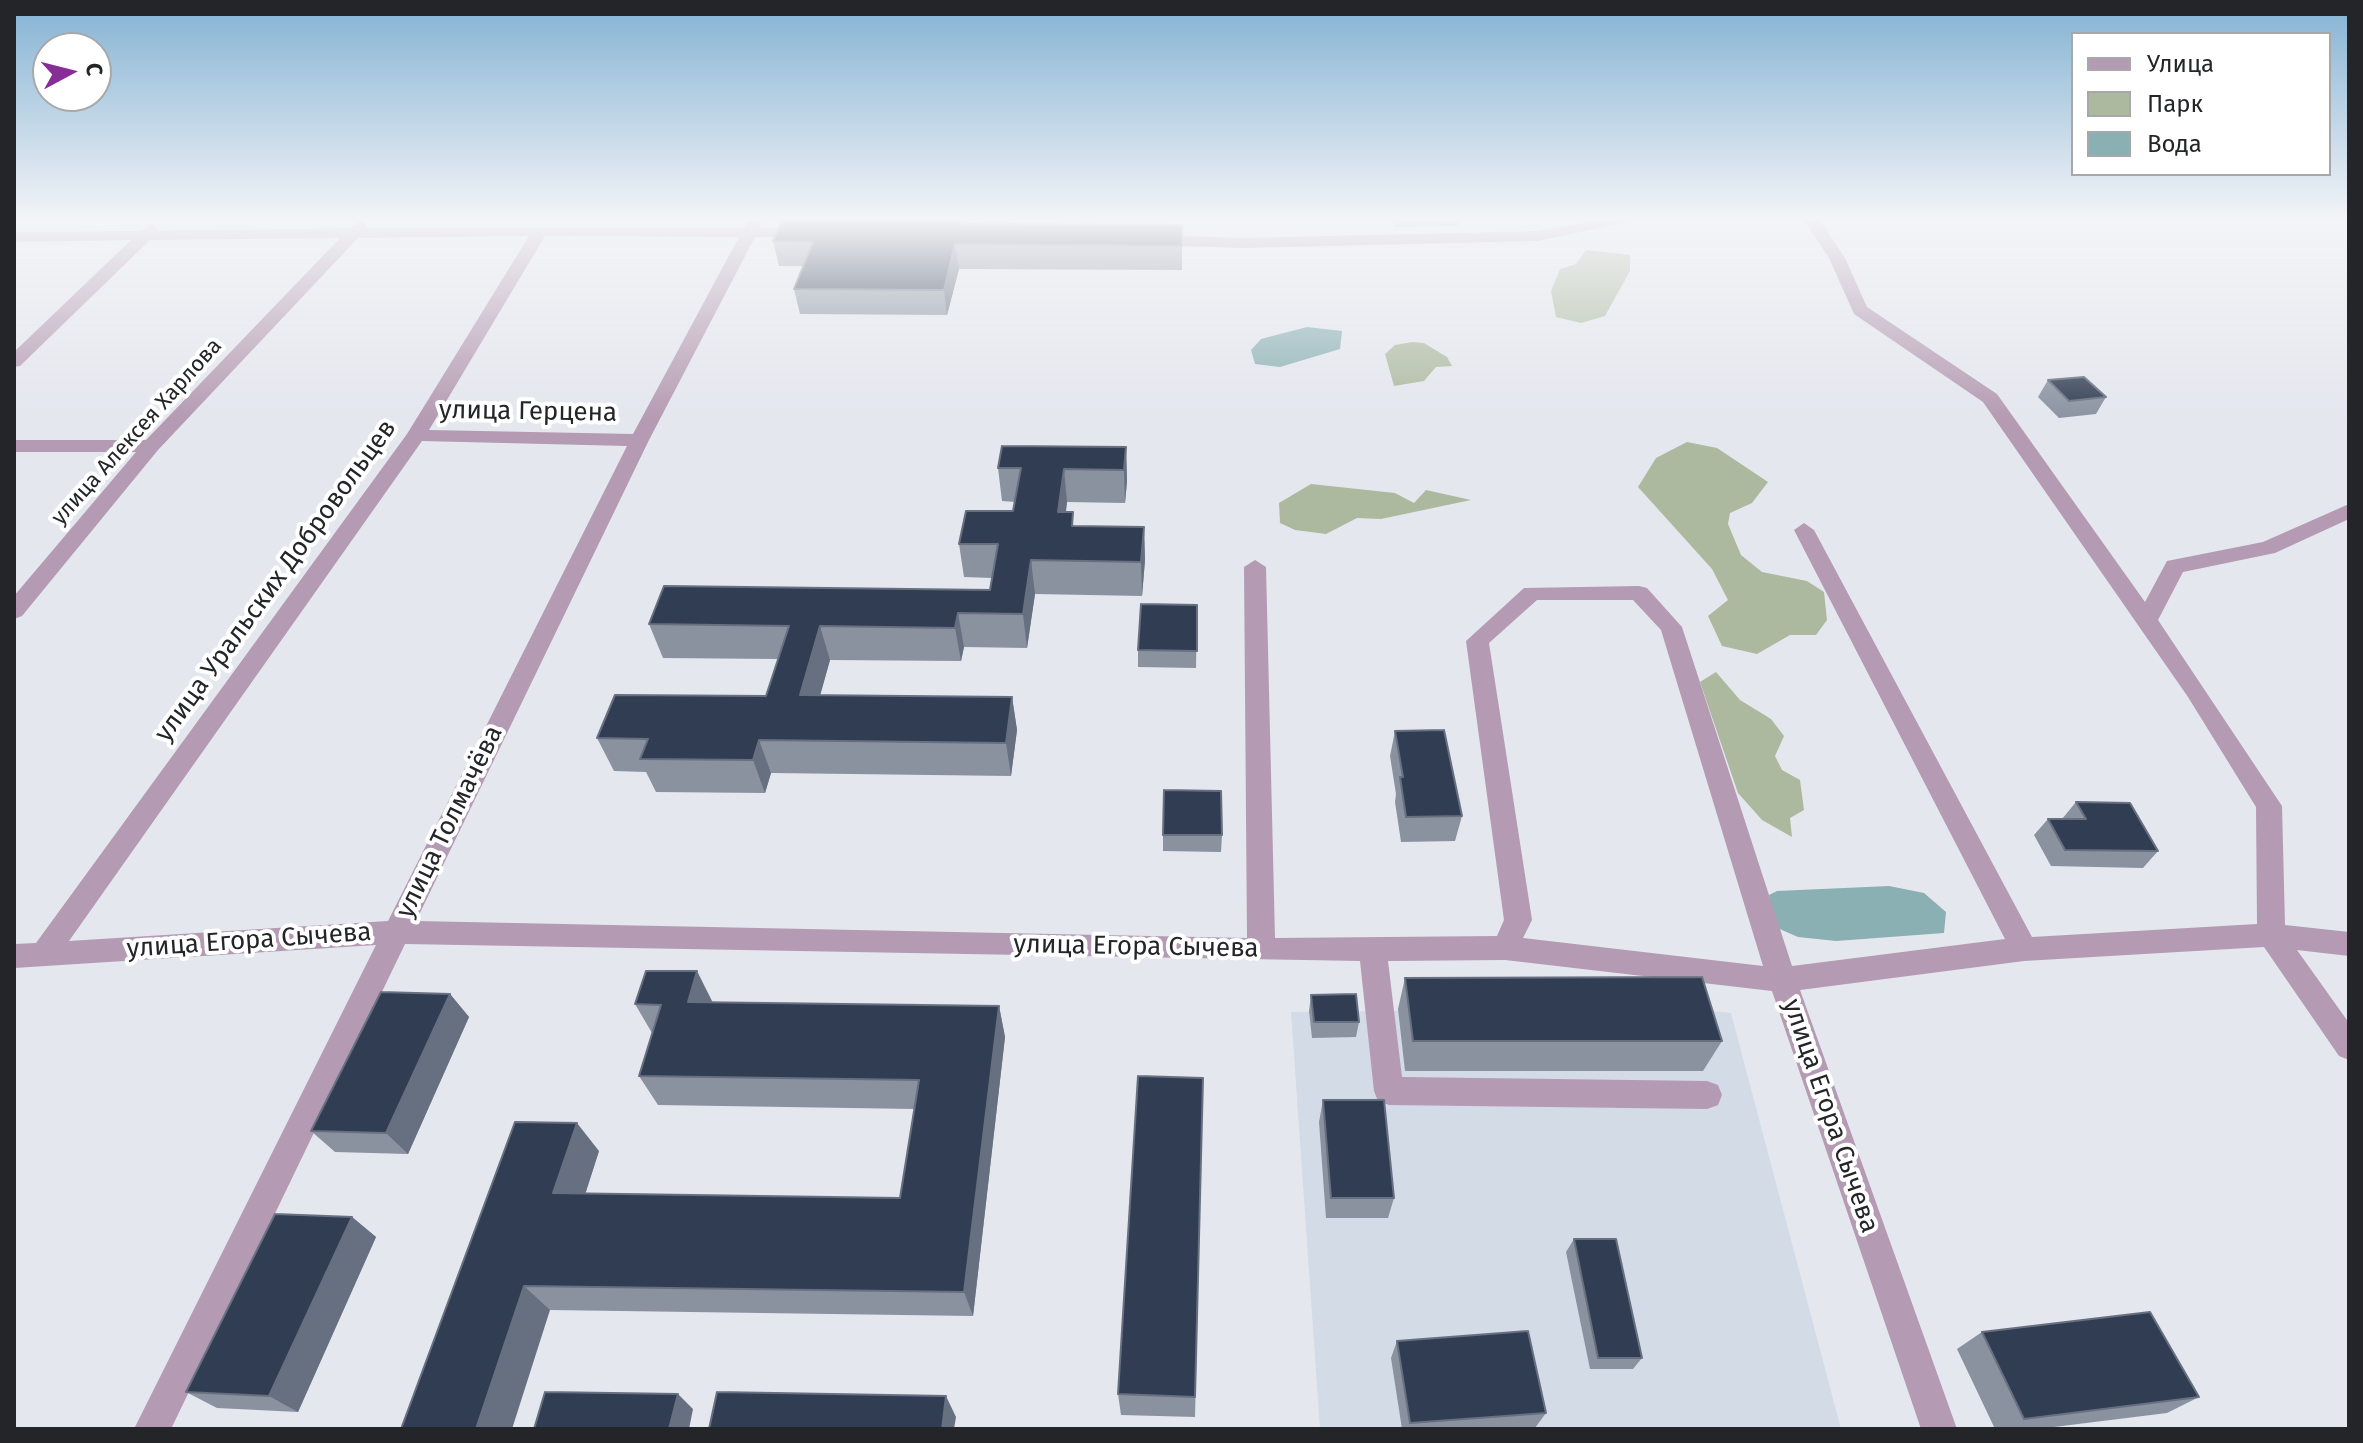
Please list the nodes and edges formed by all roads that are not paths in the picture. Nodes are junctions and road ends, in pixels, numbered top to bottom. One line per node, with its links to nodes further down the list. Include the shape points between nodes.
1 (93, 286): 6 (street)
2 (303, 286): 10 (street, улица Алексея Харлова)
3 (506, 286): 7 (street, улица Уральских Добровольцев)
4 (721, 286): 8 (street, улица Толмачёва)
5 (1850, 286): 15 (street, via 1860,310 1990,398)
6 (14, 362)
7 (416, 435): 8 (street, улица Герцена); 23 (street, улица Уральских Добровольцев)
8 (639, 440): 16 (street, улица Толмачёва)
9 (14, 446): 10 (street)
10 (151, 446): 14 (street, улица Алексея Харлова)
11 (2349, 511): 15 (street, via 2268,548 2175,566)
12 (1804, 530): 20 (street)
13 (1255, 567): 21 (street)
14 (14, 611)
15 (2147, 620): 17 (street, via 2269,806)
16 (396, 932): 21 (street, улица Егора Сычева); 23 (street, улица Егора Сычева); 28 (street, улица Толмачёва)
17 (2271, 935): 18 (street); 20 (street); 26 (street)
18 (2349, 944)
19 (1505, 948): 22 (street, улица Егора Сычева); 25 (street, улица Егора Сычева); 25 (street, via 1518,920 1477,641 1532,593 1639,593 1671,627)
20 (2024, 949): 25 (street)
21 (1261, 950): 22 (street, улица Егора Сычева)
22 (1373, 950): 27 (street, via 1389,1091)
23 (44, 954): 24 (street, улица Егора Сычева)
24 (14, 956)
25 (1782, 980): 29 (street, улица Егора Сычева)
26 (2349, 1047)
27 (1707, 1095)
28 (152, 1429)
29 (1939, 1429)

